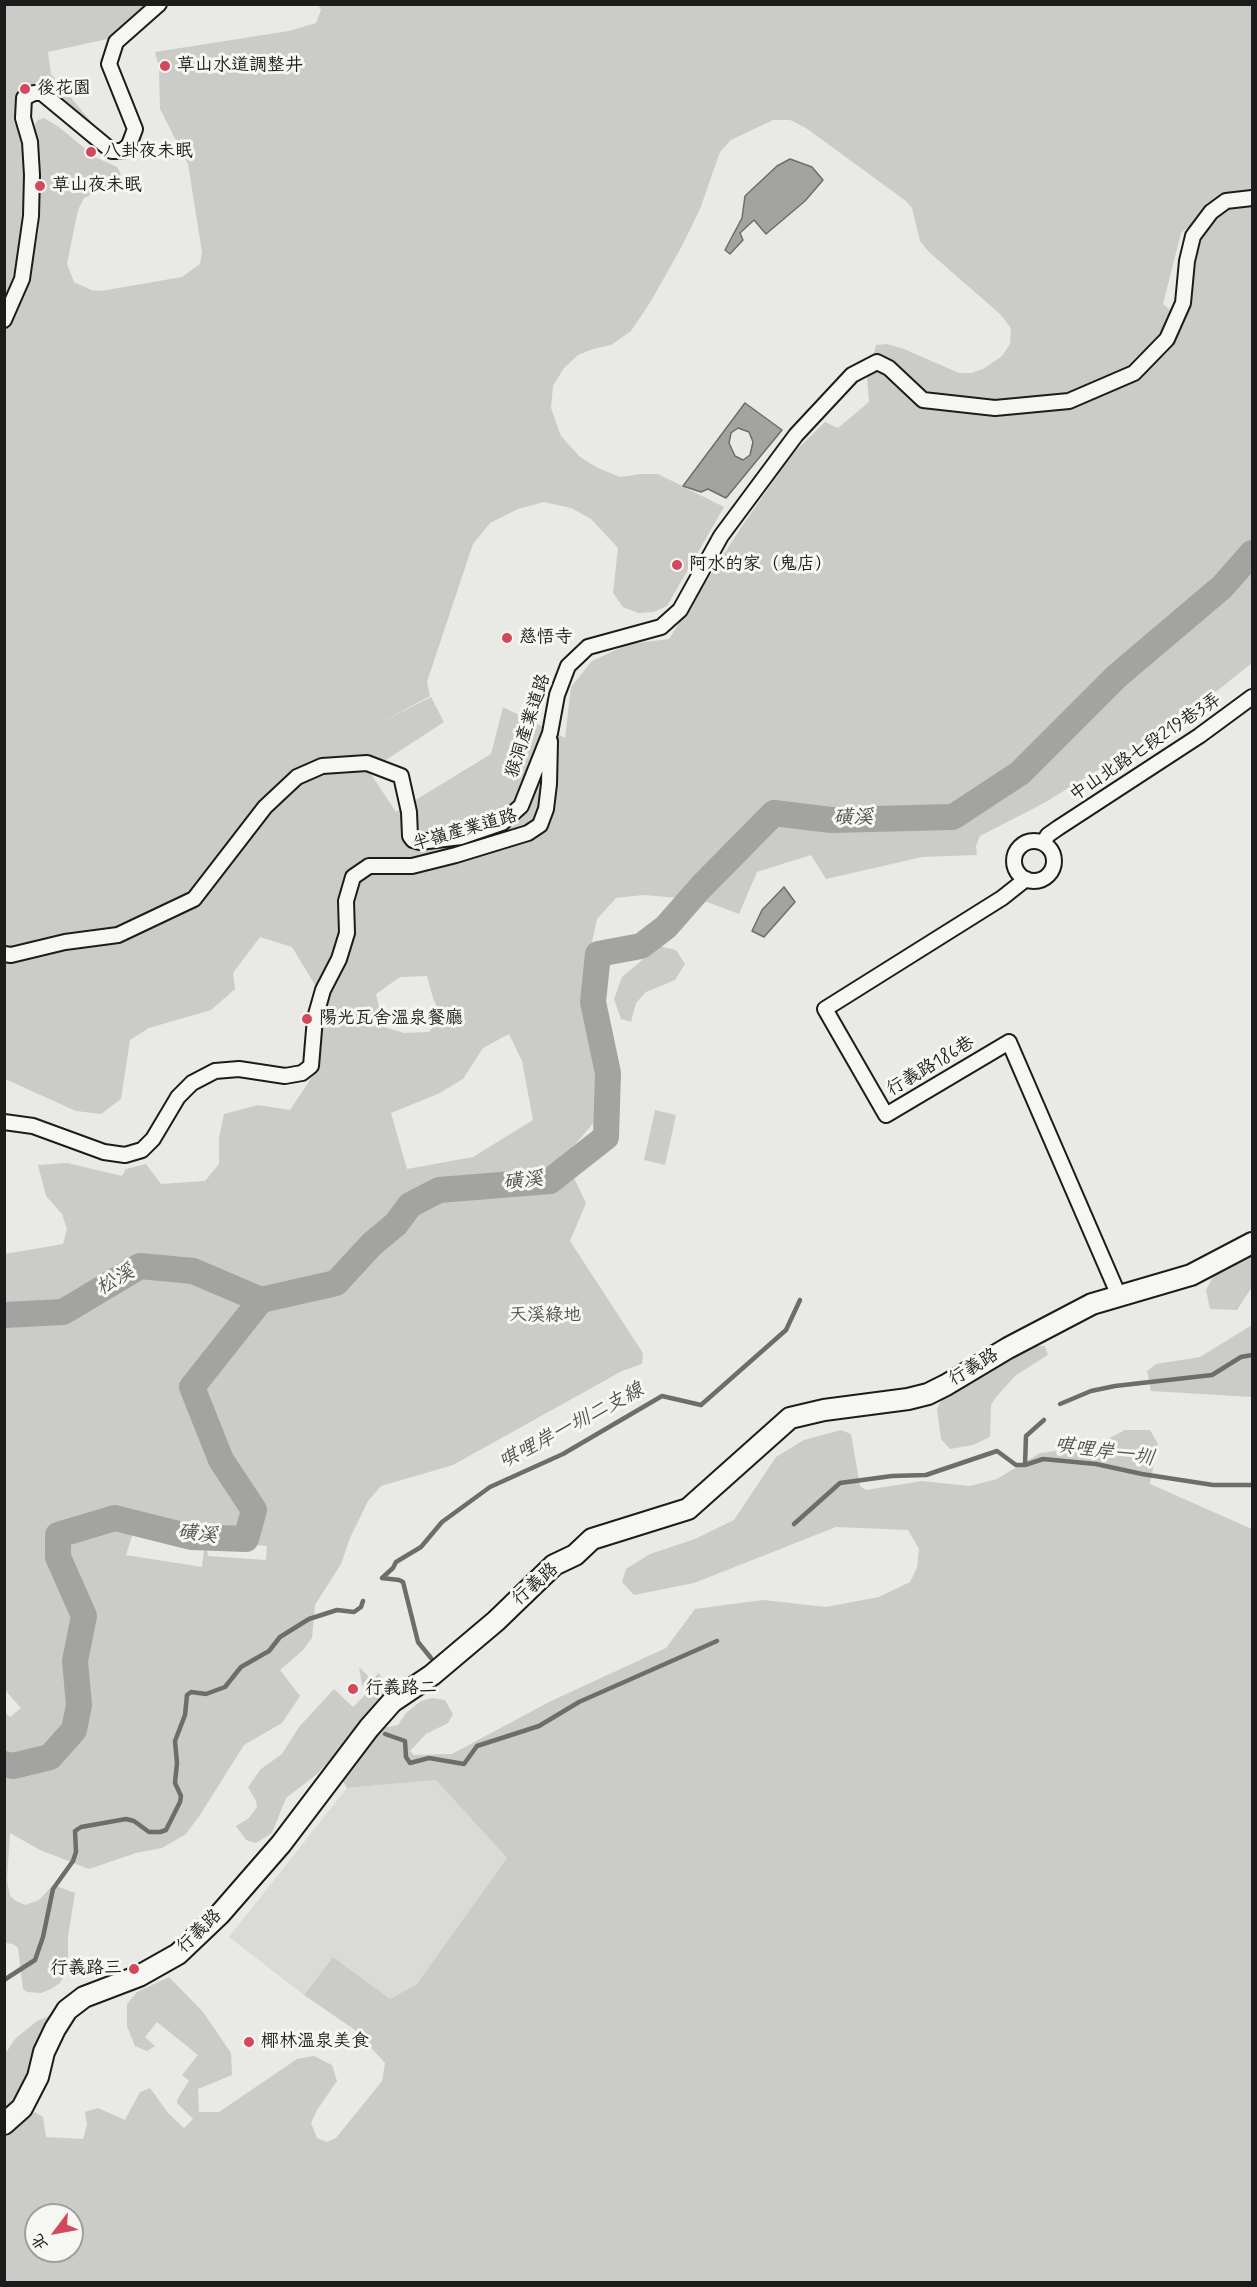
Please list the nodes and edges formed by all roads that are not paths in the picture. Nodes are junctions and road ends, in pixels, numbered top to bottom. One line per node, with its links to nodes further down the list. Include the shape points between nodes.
1 (159, 4): 3 (street, via 116,42 108,64 135,129 122,151 112,152 42,93 24,98 23,118 33,175 31,216 22,279)
2 (1252, 198): 5 (street, 猴洞產業道路, via 1226,201 1211,212 1193,236 1183,303 1167,339 1134,373 1070,401 995,408 923,400 889,368 877,362 858,370 796,435 721,536 680,610 661,627 588,647 568,666 557,695)
3 (4, 320)
4 (1252, 698): 6 (street, 中山北路七段219巷3弄, via 1048,835)
5 (550, 733): 8 (street, 猴洞產業道路, via 521,806 502,823 460,837 413,840 401,776 367,763 322,766 297,777 265,807 194,898 118,935); 9 (street, 半嶺產業道路, via 549,784 540,825 528,833 456,855 412,866 369,866 353,877 346,901 347,933 315,1018 310,1066 302,1073 285,1076 239,1069 215,1071 192,1083 178,1097 142,1150 125,1155 104,1152 33,1126)
6 (1047, 848): 7 (street, via 1036,842 1023,845 1015,856); 7 (street, via 1053,866 1046,878 1033,881)
7 (1021, 875): 11 (street, 行義路186巷, via 1002,898 825,1009 886,1115 1009,1042)
8 (4, 954)
9 (4, 1122)
10 (1252, 1244): 11 (street, 行義路, via 1191,1275)
11 (1119, 1296): 12 (street, 行義路, via 1092,1304 928,1394 790,1418 688,1509 592,1539 575,1556 554,1565 496,1621 432,1675 392,1702 281,1844 220,1914 178,1954 139,1976 84,1997 68,2010 44,2052 38,2077 22,2108)
12 (4, 2124)

